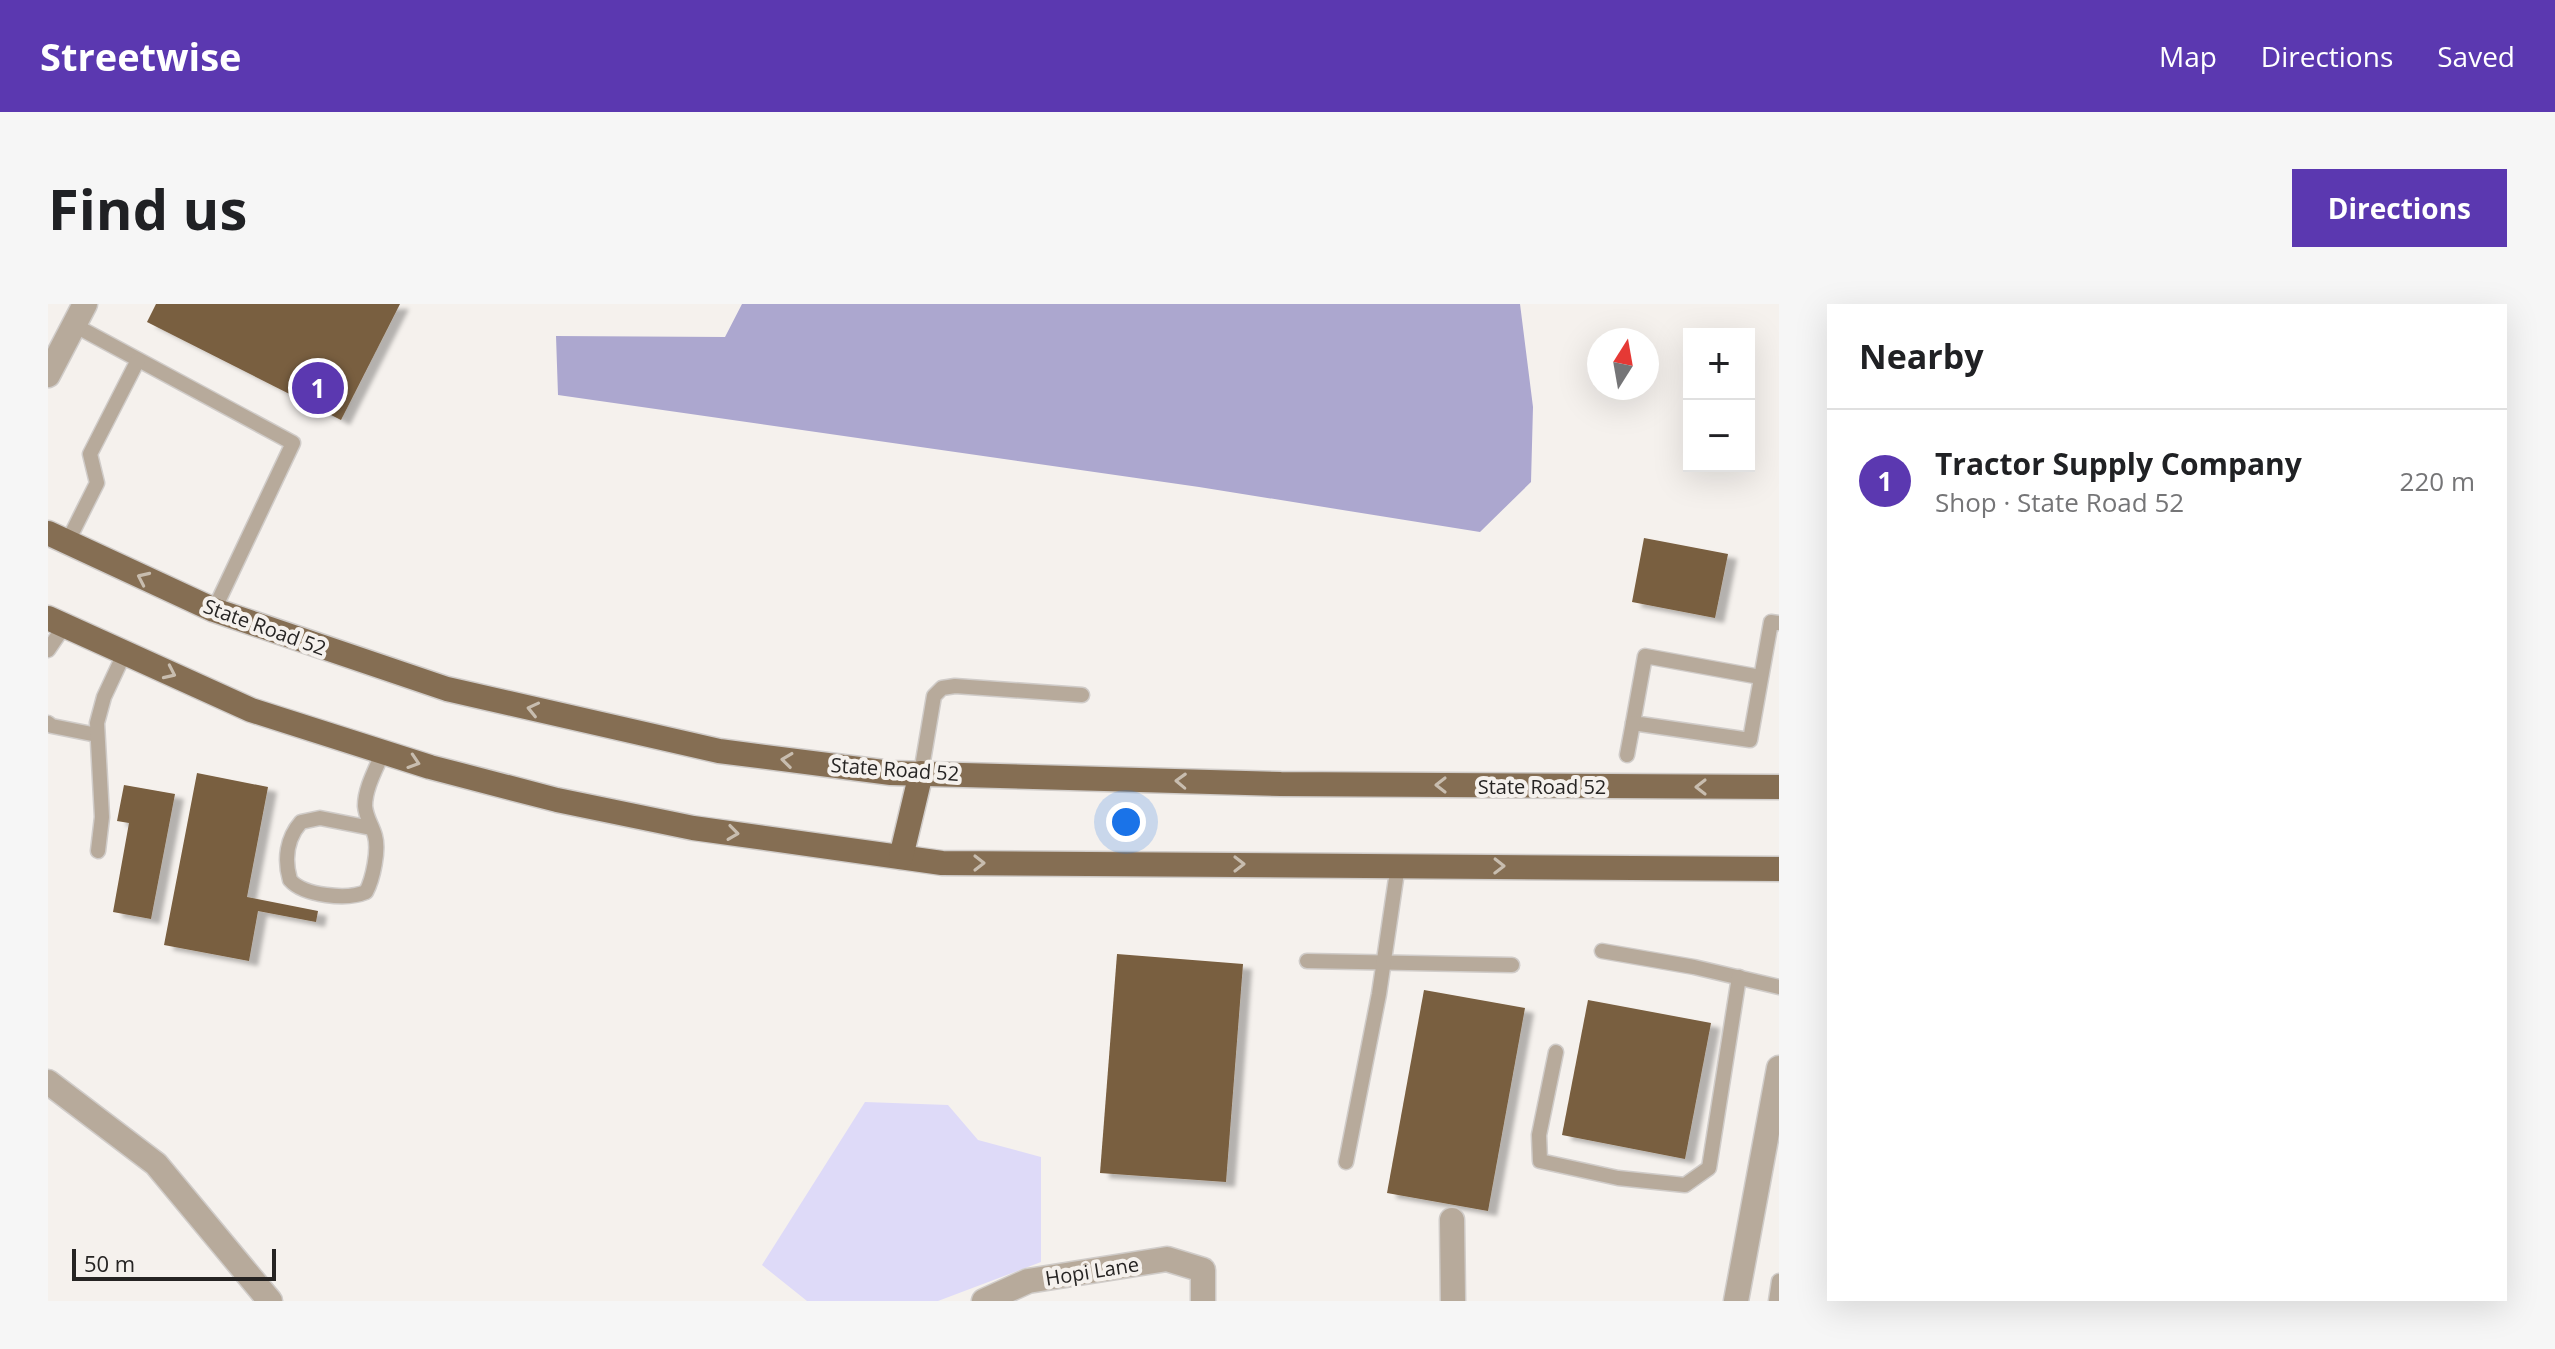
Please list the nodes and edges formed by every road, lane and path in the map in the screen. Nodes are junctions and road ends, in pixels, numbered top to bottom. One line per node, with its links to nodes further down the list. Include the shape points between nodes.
1 (79, 315): 2 (lane); 3 (street)
2 (138, 360): 4 (lane, via 90,454 97,483); 5 (lane, via 293,443)
3 (48, 375)
4 (58, 538): 5 (main road, State Road 52, one-way to 4)
5 (214, 610): 17 (main road, State Road 52, one-way to 5, via 719,751 462,693)
6 (57, 622): 8 (lane); 9 (main road)
7 (1779, 623): 10 (lane, via 1771,622)
8 (48, 650)
9 (125, 652): 14 (lane, via 104,697); 15 (main road, one-way to 15, via 251,710)
10 (1760, 677): 13 (lane, via 1645,656); 13 (lane, via 1749,748)
11 (1082, 695): 17 (lane, via 942,688 934,696)
12 (48, 723): 14 (lane)
13 (1633, 723): 16 (lane)
14 (97, 735): 20 (lane, via 102,817)
15 (383, 752): 19 (lane, via 366,798); 21 (main road, one-way to 21, via 557,800 668,823)
16 (1627, 755)
17 (921, 773): 18 (main road, State Road 52, one-way to 17, via 1281,784); 21 (main road)
18 (1779, 787)
19 (371, 828): 19 (lane, via 376,844 366,892 318,893 290,880 287,852 301,822 320,818)
20 (98, 851)
21 (901, 857): 22 (main road, one-way to 22, via 942,863)
22 (1398, 865): 23 (main road, one-way to 23); 26 (lane)
23 (1779, 869)
24 (1602, 951): 28 (lane)
25 (1307, 961): 26 (lane)
26 (1383, 964): 27 (lane); 33 (lane)
27 (1512, 965)
28 (1739, 977): 29 (lane); 30 (lane, via 1709,1168 1685,1185 1618,1178 1540,1161 1539,1135)
29 (1779, 987)
30 (1556, 1052)
31 (1779, 1068): 40 (street)
32 (48, 1082): 36 (street, via 156,1164)
33 (1346, 1162)
34 (1452, 1220): 39 (street)
35 (1779, 1281): 41 (lane)
36 (270, 1301)
37 (984, 1301): 38 (street, Hopi Lane, via 1028,1281 1167,1259 1203,1270)
38 (1203, 1301)
39 (1453, 1301)
40 (1736, 1301)
41 (1776, 1301)

